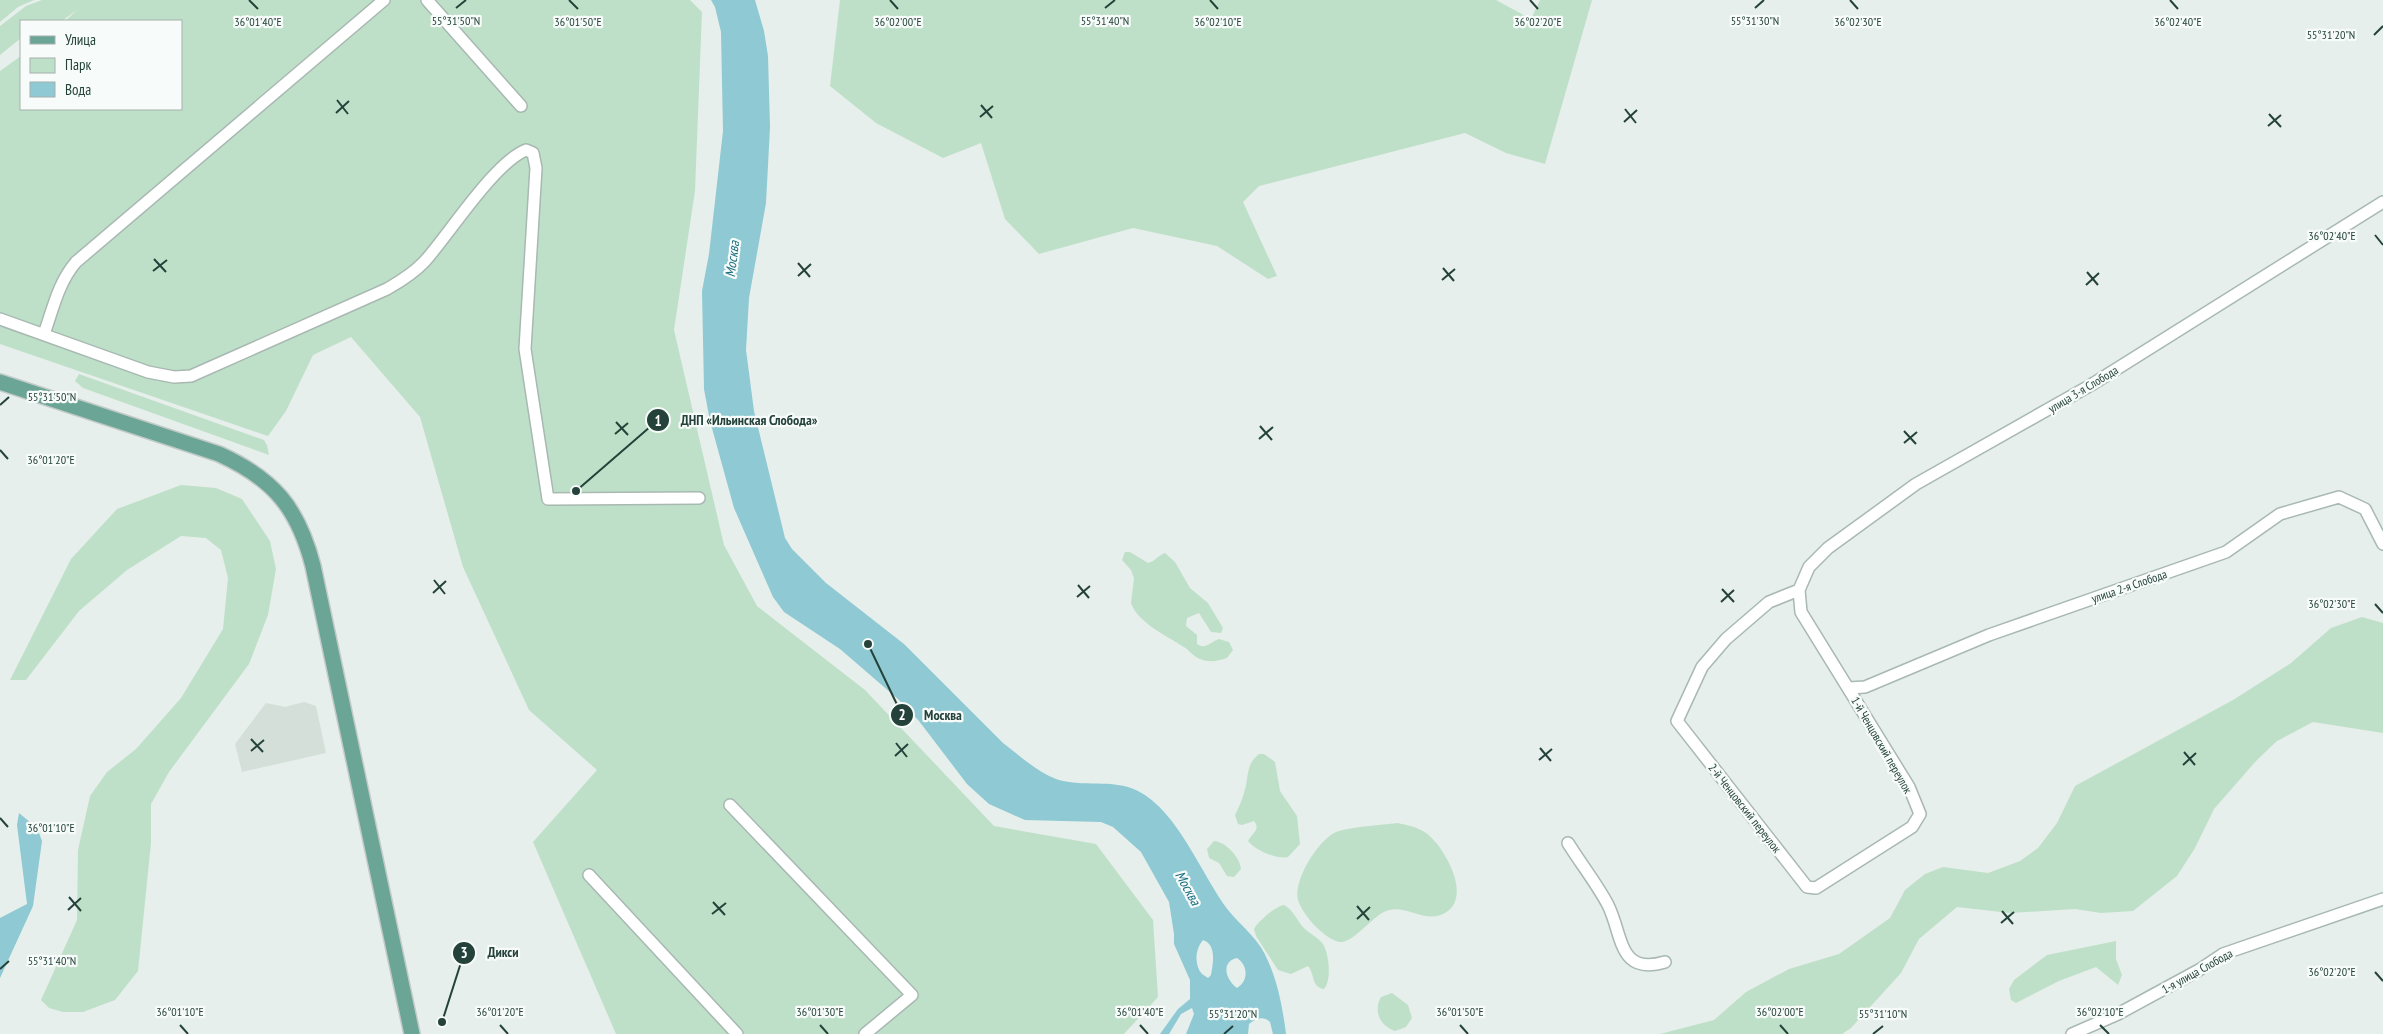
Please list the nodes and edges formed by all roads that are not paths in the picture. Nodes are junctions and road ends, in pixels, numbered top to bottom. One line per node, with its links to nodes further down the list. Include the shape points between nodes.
1 (384, 0): 6 (street, via 76,262 60,285)
2 (427, 0): 3 (street)
3 (521, 106)
4 (2383, 202): 10 (street, улица 3-я Слобода, via 2091,385 1916,484 1828,548 1809,567)
5 (0, 320): 6 (street)
6 (44, 334): 8 (street, via 148,372 174,377 191,376 387,289 408,276 424,262 497,173 514,155 526,150 533,153 536,168 525,349 548,498)
7 (0, 382): 18 (main road, via 219,454 266,482 292,511 313,566)
8 (699, 498)
9 (2383, 544): 11 (street, улица 2-я Слобода, via 2365,509 2339,497 2309,504 2280,514 2226,552 1989,635 1865,687)
10 (1800, 590): 11 (street, 1-й Ченцовский переулок, via 1801,612); 15 (street, 2-й Ченцовский переулок, via 1769,602 1726,639 1702,667 1677,722 1806,887)
11 (1849, 688): 15 (street, 1-й Ченцовский переулок, via 1909,787 1920,814 1912,826)
12 (730, 805): 20 (street, via 912,995)
13 (1568, 844): 17 (street, via 1608,906 1628,956 1650,967)
14 (589, 875): 19 (street)
15 (1816, 888)
16 (2383, 899): 21 (street, 1-я улица Слобода, via 2223,954 2118,1014)
17 (1666, 962)
18 (412, 1034)
19 (737, 1034)
20 (865, 1034)
21 (2072, 1034)

